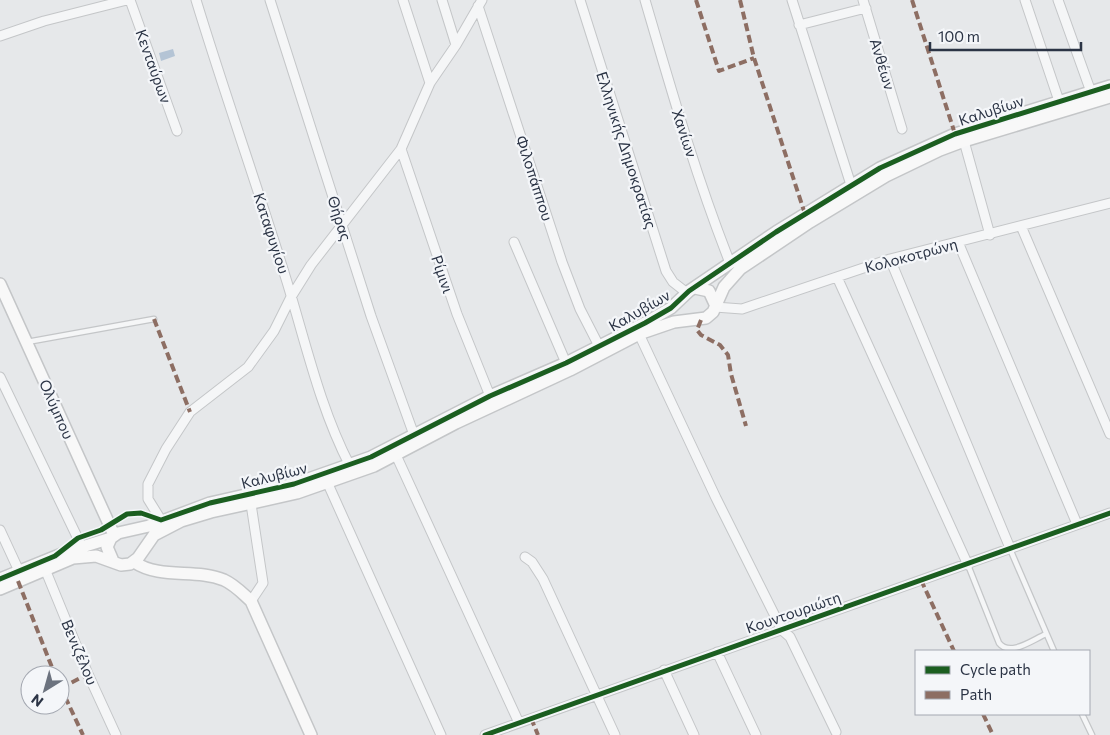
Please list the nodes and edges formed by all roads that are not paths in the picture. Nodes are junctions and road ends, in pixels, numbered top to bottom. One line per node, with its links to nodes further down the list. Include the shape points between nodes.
1 (129, 0): 14 (street, via 44,21); 22 (street, Κενταύρων)
2 (196, 0): 37 (street, Καταφυγίου)
3 (270, 0): 27 (street, Θήρας)
4 (403, 0): 16 (street)
5 (442, 0): 15 (street)
6 (580, 0): 36 (street, Ελληνικής Δημοκρατίας, via 666,271 673,282)
7 (645, 0): 33 (street, Χανίων, via 690,151)
8 (792, 0): 13 (street)
9 (1025, 0): 20 (street)
10 (1058, 0): 18 (street)
11 (480, 3): 15 (street); 43 (street, Φιλοπάππου, via 562,262)
12 (865, 4): 13 (street); 21 (street, Ανθέων)
13 (799, 25): 25 (street)
14 (0, 36)
15 (456, 45): 16 (street)
16 (430, 83): 24 (street)
17 (1110, 86): 18 (main road, Καλυβίων)
18 (1091, 92): 20 (main road, Καλυβίων)
19 (1110, 97): 23 (main road, Καλυβίων)
20 (1059, 101): 25 (main road, Καλυβίων, via 936,142 880,168)
21 (902, 129)
22 (177, 132)
23 (964, 141): 29 (street); 38 (main road, Καλυβίων, via 886,176 788,236 735,274)
24 (401, 149): 27 (street); 46 (street, Ρίμινι)
25 (851, 186): 33 (main road, Καλυβίων)
26 (1110, 203): 28 (street, Κολοκοτρώνη)
27 (342, 223): 37 (street); 48 (street, Θήρας, via 370,316)
28 (1021, 226): 29 (street, Κολοκοτρώνη); 47 (street)
29 (990, 235): 31 (street, Κολοκοτρώνη)
30 (514, 242): 44 (street)
31 (958, 242): 32 (street, Κολοκοτρώνη); 55 (street)
32 (890, 259): 34 (street, Κολοκοτρώνη); 59 (street)
33 (730, 263): 36 (main road, Καλυβίων)
34 (837, 277): 38 (street, Κολοκοτρώνη, via 742,309); 63 (street)
35 (0, 284): 42 (main road, Ολύμπου)
36 (689, 292): 38 (main road, via 709,291); 40 (main road, Καλυβίων, via 684,310); 43 (main road, Καλυβίων, via 671,308)
37 (291, 297): 50 (street, Καταφυγίου, via 319,390); 54 (street, via 274,331 248,367 190,412 166,449 148,484 148,499)
38 (715, 306): 40 (main road, Καλυβίων, via 710,316)
39 (154, 319): 42 (lane)
40 (696, 319): 41 (main road, Καλυβίων, via 659,326)
41 (640, 334): 49 (main road, Καλυβίων); 69 (street)
42 (27, 342): 57 (main road, Ολύμπου)
43 (599, 346): 44 (main road, Καλυβίων)
44 (566, 363): 46 (main road, Καλυβίων)
45 (0, 376): 58 (street)
46 (490, 396): 48 (main road, Καλυβίων)
47 (1110, 434)
48 (414, 435): 50 (main road, Καλυβίων)
49 (396, 455): 51 (main road, Καλυβίων); 76 (street)
50 (350, 466): 54 (main road, Καλυβίων)
51 (328, 484): 52 (main road, Καλυβίων); 80 (street)
52 (251, 504): 60 (main road, Καλυβίων, via 181,521 154,535); 68 (street, via 263,583)
53 (1110, 513): 55 (street, Κουντουριώτη)
54 (161, 520): 57 (main road, Καλυβίων)
55 (1077, 524): 59 (street, Κουντουριώτη)
56 (0, 530): 65 (street)
57 (116, 535): 58 (main road, Καλυβίων); 60 (main road, via 135,535 139,540); 62 (main road, via 108,552)
58 (82, 547): 65 (main road, Καλυβίων)
59 (1010, 548): 63 (street, Κουντουριώτη); 70 (lane)
60 (137, 557): 62 (main road, via 126,565); 68 (main road, via 149,571 207,575 223,580)
61 (525, 557): 74 (street, via 543,579)
62 (113, 561): 64 (main road, via 85,556)
63 (968, 565): 69 (street, Κουντουριώτη); 70 (lane, via 1003,648 1010,650)
64 (45, 569): 67 (main road); 78 (street, Βενιζέλου)
65 (19, 571): 66 (main road, Καλυβίων)
66 (0, 579)
67 (0, 589)
68 (251, 601): 79 (main road)
69 (782, 630): 72 (street, Κουντουριώτη); 77 (street, via 790,637)
70 (1046, 634): 71 (lane)
71 (1054, 650)
72 (717, 652): 73 (street, Κουντουριώτη); 84 (street)
73 (664, 670): 74 (street, Κουντουριώτη); 83 (street)
74 (596, 694): 76 (street, Κουντουριώτη); 82 (street)
75 (1082, 715): 85 (lane)
76 (519, 722): 81 (street, Κουντουριώτη)
77 (836, 732)
78 (116, 735)
79 (311, 735)
80 (441, 735)
81 (485, 735)
82 (615, 735)
83 (694, 735)
84 (756, 735)
85 (1092, 735)

